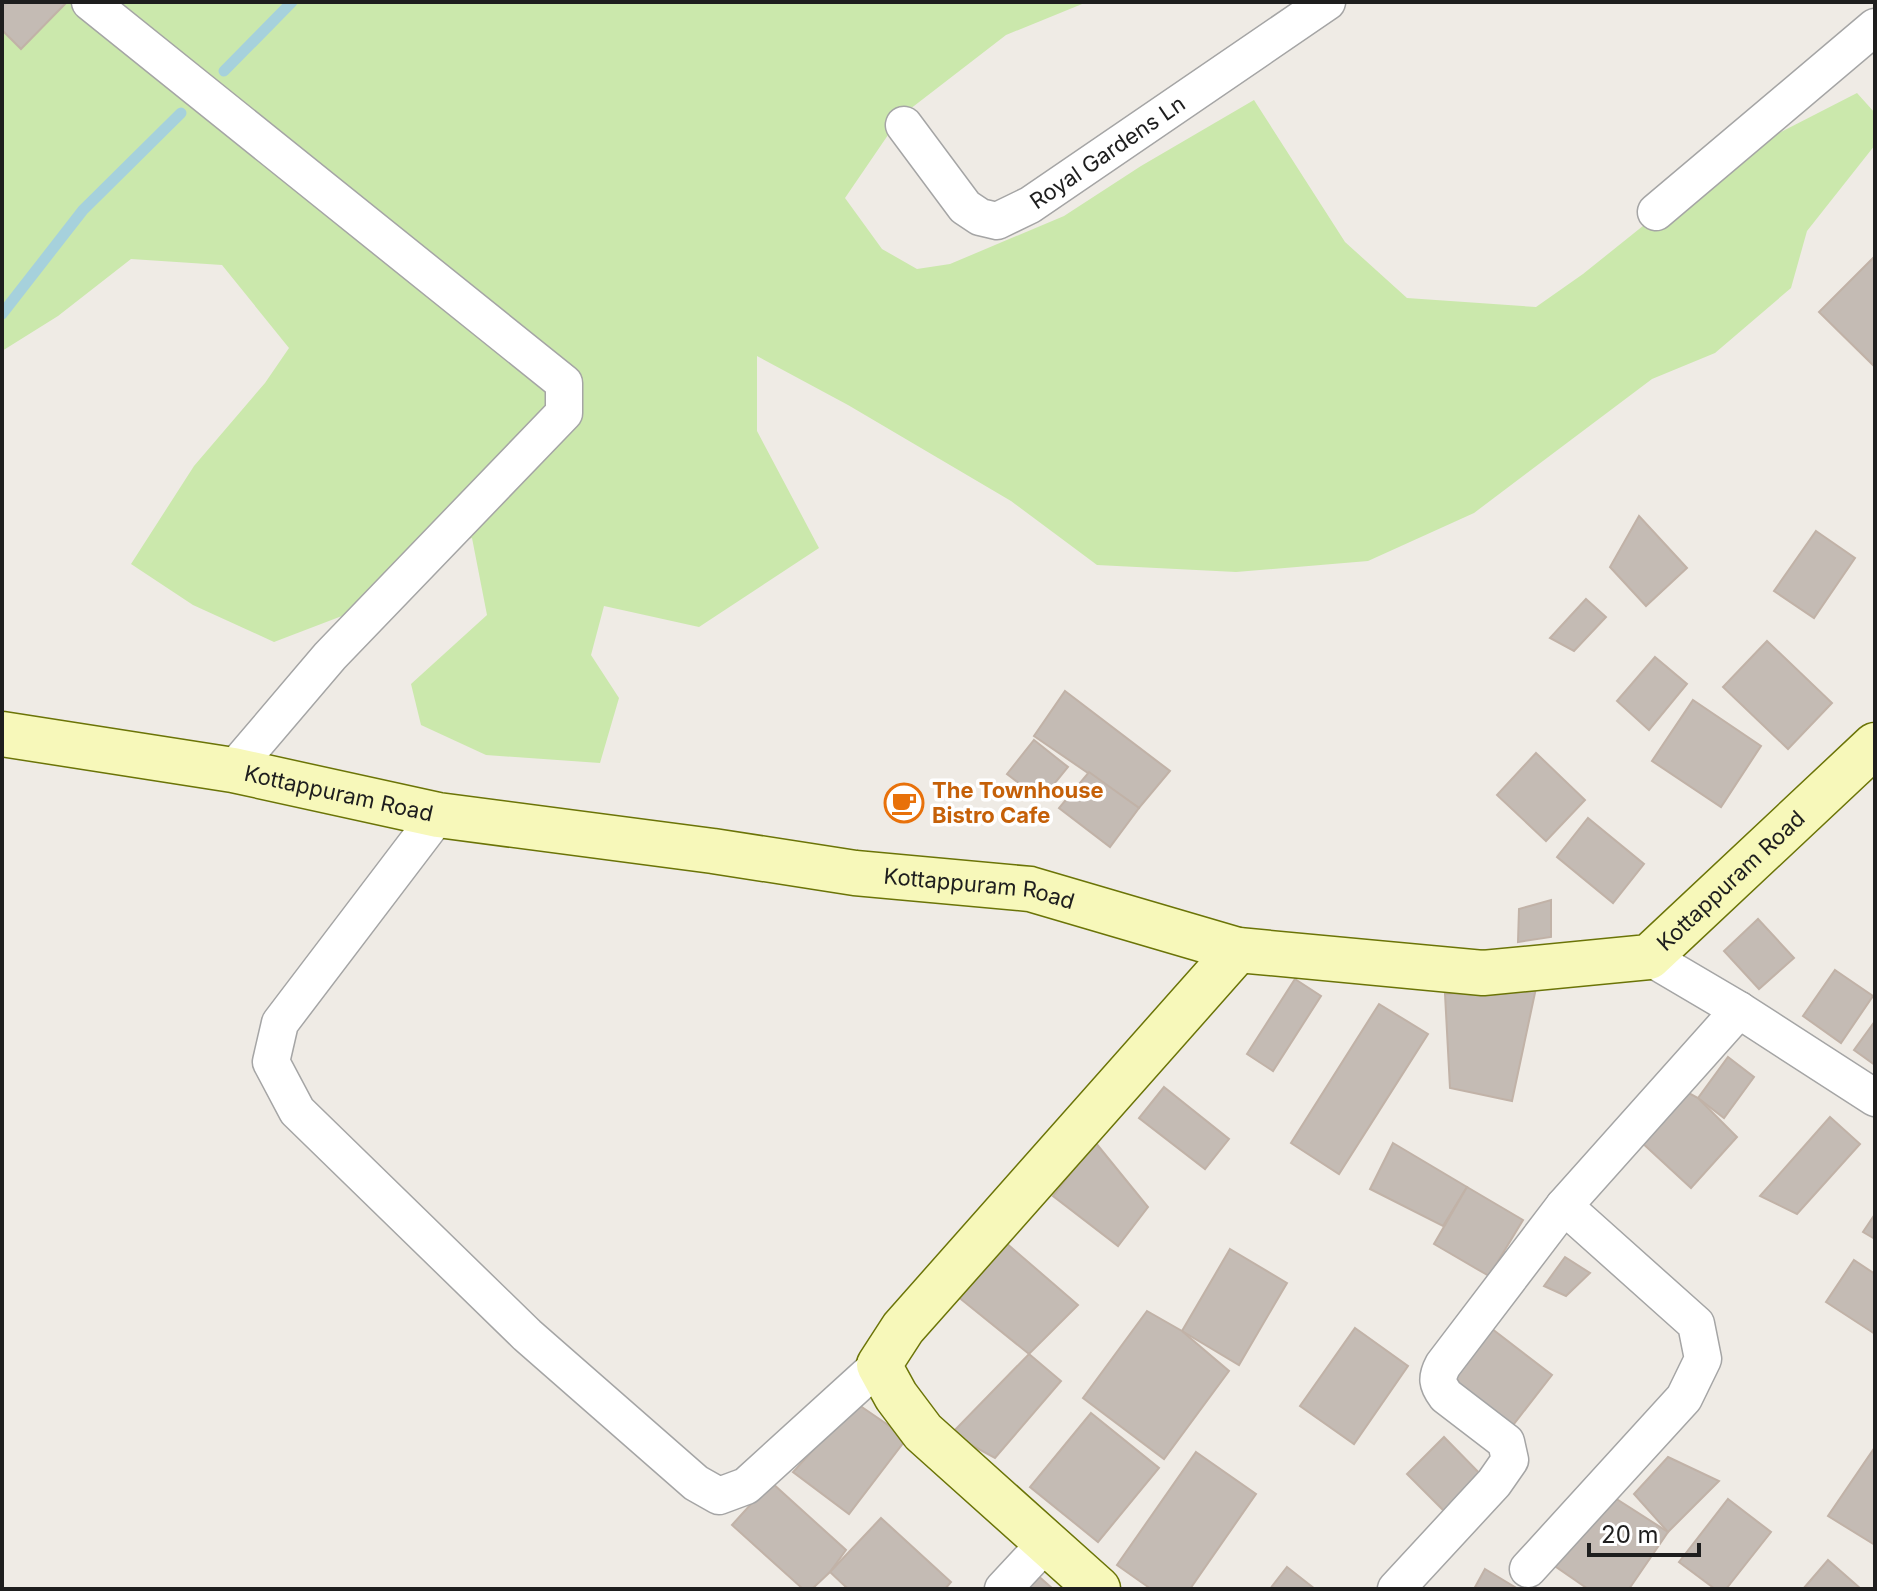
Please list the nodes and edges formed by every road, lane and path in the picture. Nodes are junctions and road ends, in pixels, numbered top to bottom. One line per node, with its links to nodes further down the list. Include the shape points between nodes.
1 (90, 2): 8 (street, via 564,383 564,413 330,656)
2 (1327, 2): 4 (street, Royal Gardens Ln, via 1030,205 997,221 965,207)
3 (1875, 27): 5 (street)
4 (904, 125)
5 (1656, 212)
6 (2, 734): 8 (street, Kottappuram Road)
7 (1875, 745): 11 (street, Kottappuram Road)
8 (233, 770): 9 (street, Kottappuram Road)
9 (438, 815): 10 (street, Kottappuram Road, via 855,873 1030,889); 15 (street, via 280,1023 271,1062 297,1111 527,1335 696,1483 719,1496 746,1486)
10 (1238, 950): 11 (street, Kottappuram Road, via 1483,973); 15 (street, via 903,1328)
11 (1649, 957): 12 (street)
12 (1739, 1010): 13 (street); 14 (street)
13 (1875, 1098)
14 (1564, 1206): 17 (street, via 1696,1324 1703,1359 1684,1398); 20 (street, via 1437,1377 1446,1396 1506,1442 1510,1460)
15 (879, 1365): 16 (street, via 923,1432)
16 (1045, 1544): 18 (street); 19 (street)
17 (1528, 1569)
18 (1003, 1589)
19 (1098, 1589)
20 (1396, 1589)

